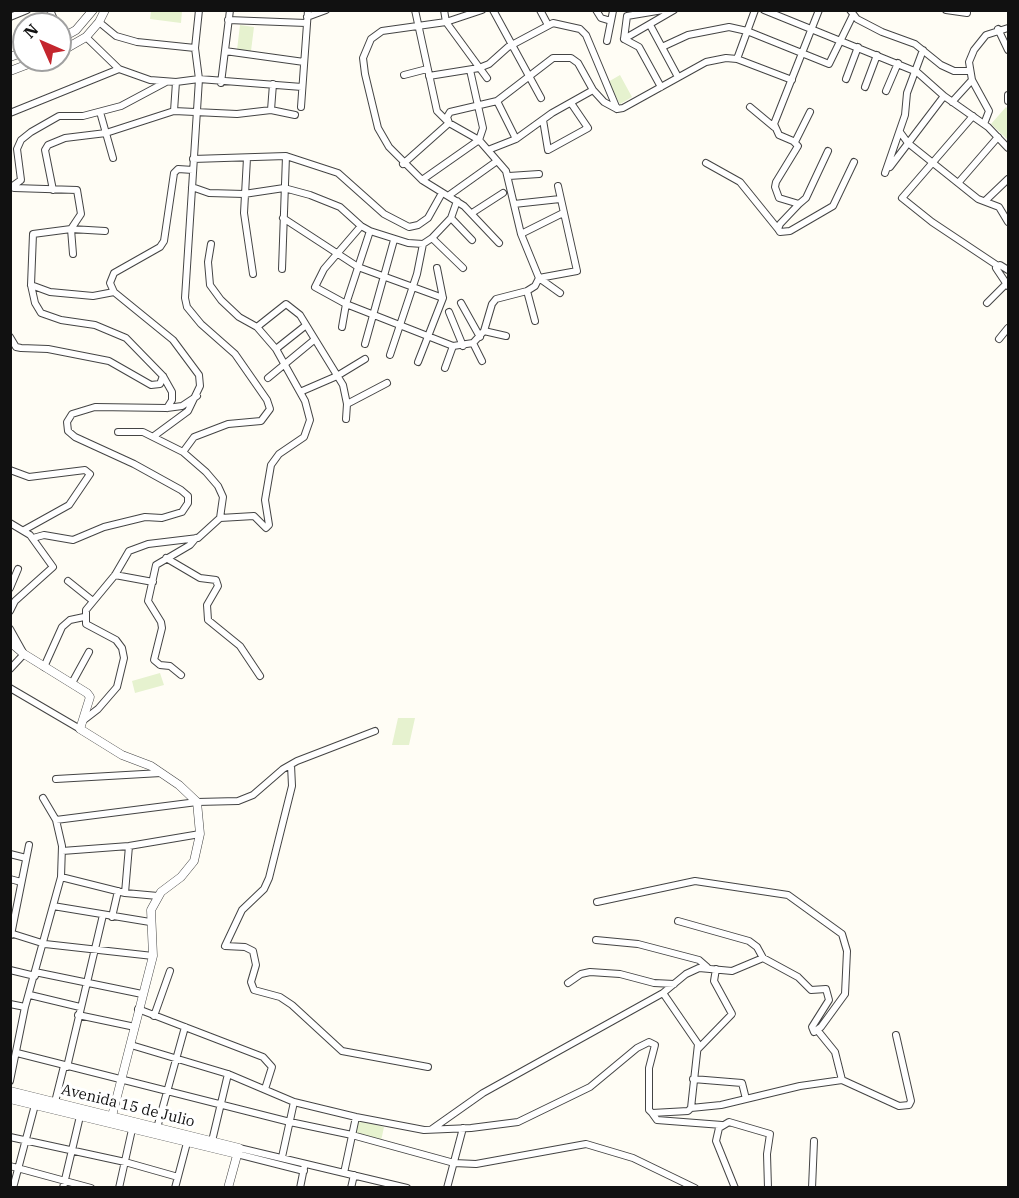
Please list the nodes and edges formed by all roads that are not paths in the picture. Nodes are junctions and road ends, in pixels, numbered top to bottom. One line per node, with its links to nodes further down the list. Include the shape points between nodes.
1 (27, 10): 22 (street)
2 (93, 10): 35 (street)
3 (105, 10): 26 (street)
4 (199, 10): 44 (street)
5 (230, 10): 24 (street)
6 (326, 10): 23 (street)
7 (415, 10): 30 (street)
8 (444, 10): 27 (street)
9 (482, 10): 27 (street)
10 (493, 10): 40 (street)
11 (540, 10): 28 (street)
12 (596, 10): 25 (street, via 601,18)
13 (613, 10): 25 (street)
14 (663, 10): 37 (street, via 627,16)
15 (674, 10): 29 (street)
16 (755, 10): 34 (street)
17 (764, 10): 32 (street)
18 (819, 10): 32 (street)
19 (946, 10): 21 (street)
20 (852, 13): 38 (street); 45 (street)
21 (967, 13)
22 (10, 17)
23 (307, 17): 24 (street); 51 (street)
24 (228, 20): 47 (street)
25 (611, 21): 39 (street)
26 (99, 22): 36 (street); 44 (street, via 117,36 137,42)
27 (446, 22): 30 (street); 53 (street)
28 (548, 25): 40 (street); 85 (street, via 570,26 586,35)
29 (650, 25): 37 (street); 42 (street)
30 (418, 26): 58 (street); 116 (street, via 382,31 371,39 363,58 378,128)
31 (1008, 28): 33 (street)
32 (813, 29): 38 (street); 48 (street)
33 (998, 30): 46 (street); 57 (street, via 979,42)
34 (747, 31): 42 (street, via 729,27 688,35); 48 (street); 50 (street)
35 (72, 32)
36 (86, 37): 41 (street); 54 (street)
37 (624, 39): 71 (street, via 639,47)
38 (840, 40): 43 (street); 48 (street, via 829,64)
39 (608, 41)
40 (513, 44): 53 (street); 60 (street)
41 (72, 45)
42 (662, 47): 61 (street)
43 (858, 47): 49 (street); 64 (street)
44 (195, 48): 63 (street)
45 (923, 50): 56 (street); 57 (street, via 954,71)
46 (1008, 50)
47 (225, 51): 51 (street); 68 (street)
48 (802, 55): 65 (street)
49 (878, 55): 52 (street); 72 (street)
50 (737, 58): 61 (street, via 706,62); 65 (street)
51 (304, 62): 70 (street)
52 (898, 63): 56 (street); 74 (street)
53 (479, 68): 55 (street); 62 (street)
54 (119, 69): 67 (street, via 150,80); 90 (street)
55 (470, 70): 58 (street); 82 (street)
56 (915, 71): 76 (street); 98 (street)
57 (969, 71): 66 (street)
58 (428, 72): 59 (street); 95 (street, via 437,111)
59 (404, 75)
60 (529, 76): 73 (street, via 548,60 572,58); 77 (street); 78 (street)
61 (678, 77): 71 (street)
62 (487, 78)
63 (199, 79): 67 (street); 68 (street); 91 (street)
64 (846, 79)
65 (792, 80): 97 (street)
66 (972, 80): 80 (street); 96 (street, via 989,111)
67 (172, 81): 87 (street); 88 (street)
68 (221, 82): 69 (street)
69 (273, 84): 70 (street); 86 (street)
70 (302, 87): 83 (street)
71 (662, 87): 85 (street)
72 (865, 87)
73 (593, 90): 81 (street); 85 (street)
74 (886, 91)
75 (1008, 95): 79 (street)
76 (944, 96): 80 (street); 104 (street)
77 (540, 98)
78 (497, 101): 82 (street); 101 (street)
79 (1008, 101)
80 (952, 102): 93 (street)
81 (571, 103): 94 (street); 94 (street, via 588,128 548,150)
82 (478, 105): 95 (street, via 453,110 447,117); 102 (street, via 483,128)
83 (302, 107)
84 (750, 107): 97 (street)
85 (617, 109)
86 (271, 110): 91 (street); 92 (street)
87 (174, 111): 91 (street); 99 (street)
88 (100, 112): 99 (street); 125 (street, via 59,116 21,140 16,149 21,180)
89 (810, 112): 103 (street)
90 (10, 113)
91 (196, 114): 111 (street)
92 (295, 115)
93 (973, 116): 96 (street); 114 (street)
94 (543, 120): 101 (street)
95 (449, 123): 102 (street); 116 (street)
96 (984, 124): 100 (street)
97 (775, 127): 103 (street, via 779,135)
98 (900, 132): 104 (street); 104 (street, via 885,173)
99 (106, 133): 109 (street); 127 (street, via 64,138 48,145 45,150)
100 (998, 138): 105 (street); 122 (street)
101 (516, 139): 106 (street)
102 (479, 140): 106 (street); 121 (street)
103 (795, 142): 135 (street, via 798,146 775,187 783,201)
104 (908, 143): 114 (street)
105 (1008, 148)
106 (488, 150): 112 (street)
107 (828, 150): 135 (street, via 810,191)
108 (286, 156): 110 (street); 126 (street); 130 (street, via 338,173 384,214 409,227 428,218)
109 (113, 158)
110 (247, 158): 111 (street); 129 (street)
111 (193, 159): 117 (street)
112 (497, 160): 119 (street); 130 (street)
113 (854, 162): 143 (street, via 833,206 790,231)
114 (933, 162): 122 (street); 155 (street, via 902,198)
115 (706, 163): 143 (street, via 740,182)
116 (403, 164): 121 (street)
117 (193, 170): 124 (street); 168 (street, via 178,169 174,173 164,241 114,273 110,282)
118 (538, 174): 119 (street)
119 (508, 176): 134 (street)
120 (1008, 179): 133 (street)
121 (422, 180): 130 (street)
122 (959, 182): 133 (street)
123 (558, 186): 131 (street)
124 (192, 187): 129 (street, via 209,193); 212 (street, via 187,307 235,354 270,409 261,421 228,423 194,437)
125 (12, 188): 127 (street)
126 (284, 188): 129 (street); 139 (street); 141 (street, via 339,207)
127 (53, 190): 142 (street, via 77,190 81,214)
128 (503, 193): 136 (street)
129 (244, 194): 161 (street)
130 (445, 194): 132 (street)
131 (560, 199): 134 (street); 137 (street)
132 (457, 201): 136 (street); 138 (street)
133 (985, 201): 140 (street, via 999,207)
134 (514, 204): 146 (street)
135 (799, 204): 143 (street)
136 (472, 213): 150 (street)
137 (563, 213): 146 (street); 163 (street, via 577,272)
138 (451, 218): 147 (street); 149 (street)
139 (283, 219): 154 (street); 159 (street)
140 (1008, 222)
141 (361, 226): 145 (street); 154 (street)
142 (71, 229): 144 (street); 153 (street); 164 (street, via 33,234)
143 (778, 229)
144 (105, 231)
145 (370, 231): 148 (street); 156 (street)
146 (521, 234): 163 (street)
147 (432, 238): 152 (street); 158 (street)
148 (394, 240): 152 (street); 162 (street)
149 (472, 240)
150 (499, 243)
151 (211, 244): 179 (street, via 210,285 239,317)
152 (423, 244): 166 (street)
153 (73, 254)
154 (335, 255): 156 (street); 173 (street, via 315,287)
155 (998, 266): 160 (street); 165 (street, via 996,271)
156 (358, 267): 162 (street); 173 (street)
157 (437, 268): 170 (street)
158 (463, 268)
159 (282, 269)
160 (1008, 270)
161 (253, 274)
162 (384, 276): 166 (street); 175 (street)
163 (539, 278): 167 (street); 169 (street)
164 (31, 285): 168 (street, via 50,292 93,296); 201 (street, via 41,313 95,325 126,338)
165 (1007, 285): 172 (street)
166 (412, 286): 170 (street); 177 (street)
167 (527, 291): 176 (street); 182 (street, via 496,299)
168 (114, 292): 206 (street, via 173,340 199,375)
169 (560, 294)
170 (444, 298): 183 (street)
171 (461, 303): 186 (street)
172 (987, 303)
173 (346, 304): 175 (street); 180 (street)
174 (449, 312): 192 (street)
175 (373, 314): 177 (street); 190 (street)
176 (535, 321)
177 (402, 324): 183 (street); 195 (street)
178 (305, 326): 179 (street, via 300,315 286,304); 188 (street); 194 (street)
179 (257, 327): 194 (street)
180 (342, 327)
181 (1008, 328): 187 (street)
182 (484, 331): 184 (street); 186 (street)
183 (430, 335): 191 (street); 198 (street)
184 (506, 336)
185 (10, 337): 193 (street)
186 (480, 337): 189 (street)
187 (999, 339)
188 (314, 340): 199 (street); 202 (street)
189 (473, 343): 192 (street); 197 (street)
190 (365, 344)
191 (453, 346): 192 (street); 200 (street)
192 (463, 346)
193 (13, 349): 201 (street, via 48,349 109,361 151,385 160,384)
194 (276, 349): 199 (street)
195 (390, 355)
196 (365, 359): 202 (street)
197 (482, 361)
198 (418, 362)
199 (285, 364): 203 (street); 205 (street)
200 (445, 368)
201 (163, 376): 208 (street, via 172,392)
202 (337, 376): 205 (street); 207 (street)
203 (268, 378)
204 (387, 383): 207 (street)
205 (300, 392): 214 (street, via 309,411 308,427 304,437 279,454 272,465 265,500 270,525 266,528 254,516)
206 (196, 396): 208 (street, via 182,406); 211 (street, via 188,411)
207 (347, 404): 209 (street)
208 (167, 408): 217 (street, via 95,406 72,414 67,422 68,431 180,490 188,496 182,512 104,527 73,540 44,535)
209 (346, 419)
210 (118, 432): 211 (street)
211 (154, 436): 212 (street)
212 (183, 452): 214 (street, via 218,486 223,497)
213 (10, 470): 216 (street, via 29,477 85,470 90,474 69,505)
214 (220, 518): 218 (street)
215 (10, 523): 216 (street)
216 (24, 530): 217 (street)
217 (33, 538): 226 (street, via 53,567 28,587)
218 (196, 538): 219 (street); 221 (street, via 137,546 124,557)
219 (166, 558): 223 (street, via 156,565); 235 (street, via 200,578 218,582 207,605 208,620 240,646)
220 (18, 569): 224 (street)
221 (114, 575): 223 (street); 225 (street)
222 (68, 582): 225 (street)
223 (153, 582): 234 (street, via 148,606 162,628 154,660)
224 (10, 588)
225 (93, 601): 227 (street)
226 (10, 611)
227 (84, 617): 232 (street, via 70,620 62,627); 238 (street, via 90,627 116,640 124,658 117,687)
228 (10, 629): 231 (street)
229 (10, 642): 231 (street)
230 (89, 652): 236 (street)
231 (24, 654): 232 (street); 233 (street)
232 (44, 667): 236 (street)
233 (10, 669)
234 (181, 675)
235 (260, 676)
236 (72, 683): 238 (street, via 90,697)
237 (10, 688): 239 (street)
238 (85, 719): 239 (street)
239 (80, 729): 242 (street)
240 (375, 730): 241 (street)
241 (291, 765): 245 (street, via 253,795 238,801); 298 (street, via 292,786 269,878 264,889 242,910 225,946 253,951 254,990 280,997 292,1005 342,1051)
242 (161, 773): 243 (street); 245 (street)
243 (56, 778)
244 (43, 798): 246 (street)
245 (197, 802): 246 (street); 247 (street)
246 (56, 820): 250 (street)
247 (200, 834): 249 (street); 258 (street, via 195,861)
248 (29, 845): 252 (street)
249 (129, 846): 250 (street); 257 (street)
250 (62, 851): 253 (street)
251 (10, 854): 252 (street)
252 (26, 858): 255 (street)
253 (61, 878): 256 (street); 260 (street)
254 (10, 879): 255 (street)
255 (21, 882): 261 (street)
256 (118, 891): 257 (street); 263 (street)
257 (125, 893): 258 (street)
258 (158, 896): 265 (street)
259 (597, 902): 291 (street, via 695,881 796,899 836,927 847,945 845,994)
260 (53, 906): 262 (street); 268 (street)
261 (14, 912): 266 (street)
262 (103, 915): 263 (street); 269 (street)
263 (112, 917): 265 (street)
264 (678, 921): 271 (street, via 749,941)
265 (150, 922): 270 (street)
266 (11, 934): 268 (street)
267 (596, 940): 272 (street, via 638,944 699,960)
268 (45, 944): 269 (street); 276 (street)
269 (93, 951): 270 (street); 278 (street)
270 (153, 956): 281 (street)
271 (763, 958): 273 (street, via 738,969); 291 (street, via 800,979 811,990 827,991 828,1003 811,1028)
272 (707, 967): 273 (street); 279 (street, via 690,971)
273 (716, 969): 294 (street, via 714,981 732,1014)
274 (10, 970): 276 (street)
275 (170, 971): 288 (street)
276 (35, 974): 278 (street); 282 (street)
277 (568, 982): 279 (street, via 590,972)
278 (85, 983): 281 (street); 285 (street)
279 (674, 984): 280 (street)
280 (663, 993): 294 (street, via 696,1039); 323 (street, via 483,1093)
281 (142, 994): 286 (street)
282 (30, 995): 284 (street); 285 (street)
283 (10, 1004): 284 (street)
284 (25, 1007): 295 (street)
285 (80, 1007): 287 (street)
286 (138, 1009): 288 (street); 290 (street)
287 (78, 1015): 290 (street); 297 (street)
288 (154, 1016): 289 (street)
289 (185, 1027): 296 (street); 304 (street, via 263,1057 272,1067)
290 (135, 1028): 293 (street)
291 (818, 1031): 302 (street, via 835,1052)
292 (896, 1035): 302 (street, via 909,1105 899,1106)
293 (131, 1045): 296 (street); 301 (street)
294 (698, 1049): 300 (street)
295 (17, 1053): 297 (street); 303 (street)
296 (176, 1059): 299 (street); 306 (street)
297 (65, 1067): 301 (street); 309 (street)
298 (428, 1067)
299 (228, 1074): 304 (street); 311 (street)
300 (693, 1079): 308 (street, via 742,1083); 313 (street)
301 (122, 1080): 306 (street); 316 (street)
302 (842, 1080): 308 (street)
303 (10, 1081)
304 (265, 1089): 310 (street)
305 (10, 1091): 309 (street, Avenida 15 de Julio)
306 (167, 1092): 311 (street); 321 (street)
307 (10, 1099): 312 (street, Avenida 15 de Julio)
308 (746, 1099): 313 (street)
309 (55, 1102): 314 (street, Avenida 15 de Julio)
310 (294, 1102): 317 (street); 318 (street)
311 (222, 1103): 318 (street); 328 (street)
312 (35, 1105): 314 (street, Avenida 15 de Julio); 327 (street)
313 (691, 1108): 315 (street)
314 (81, 1113): 316 (street, Avenida 15 de Julio); 319 (street, Avenida 15 de Julio); 330 (street)
315 (652, 1113): 320 (street, via 657,1120); 322 (street, via 647,1101 648,1077 655,1045 649,1042 590,1086 518,1122)
316 (112, 1116): 319 (street, Avenida 15 de Julio)
317 (356, 1118): 323 (street); 324 (street)
318 (290, 1122): 324 (street); 332 (street)
319 (133, 1125): 321 (street, Avenida 15 de Julio); 326 (street, Avenida 15 de Julio); 333 (street)
320 (722, 1125): 353 (street, via 716,1141); 354 (street, via 729,1122 770,1134)
321 (157, 1128): 326 (street, Avenida 15 de Julio)
322 (463, 1128): 323 (street); 335 (street)
323 (432, 1129)
324 (352, 1135): 335 (street); 339 (street)
325 (10, 1137): 327 (street)
326 (188, 1139): 328 (street, Avenida 15 de Julio); 331 (street, Avenida 15 de Julio); 341 (street)
327 (25, 1141): 330 (street); 337 (street)
328 (212, 1141): 331 (street, Avenida 15 de Julio)
329 (814, 1141): 355 (street)
330 (72, 1150): 333 (street); 342 (street)
331 (238, 1151): 332 (street, Avenida 15 de Julio); 338 (street, Avenida 15 de Julio); 348 (street)
332 (282, 1157): 334 (street, Avenida 15 de Julio)
333 (125, 1162): 341 (street); 346 (street)
334 (306, 1162): 338 (street); 339 (street, Avenida 15 de Julio)
335 (454, 1163): 351 (street); 352 (street, via 476,1164 586,1144 633,1158)
336 (10, 1166): 337 (street)
337 (18, 1168): 342 (street); 344 (street)
338 (304, 1171): 349 (street)
339 (344, 1173): 340 (street, Avenida 15 de Julio)
340 (354, 1175): 343 (street, Avenida 15 de Julio); 350 (street)
341 (178, 1177): 347 (street)
342 (64, 1184): 345 (street)
343 (403, 1187)
344 (14, 1188)
345 (91, 1188)
346 (119, 1188)
347 (175, 1188)
348 (228, 1188)
349 (300, 1188)
350 (351, 1188)
351 (447, 1188)
352 (695, 1188)
353 (735, 1188)
354 (768, 1188)
355 (812, 1188)

